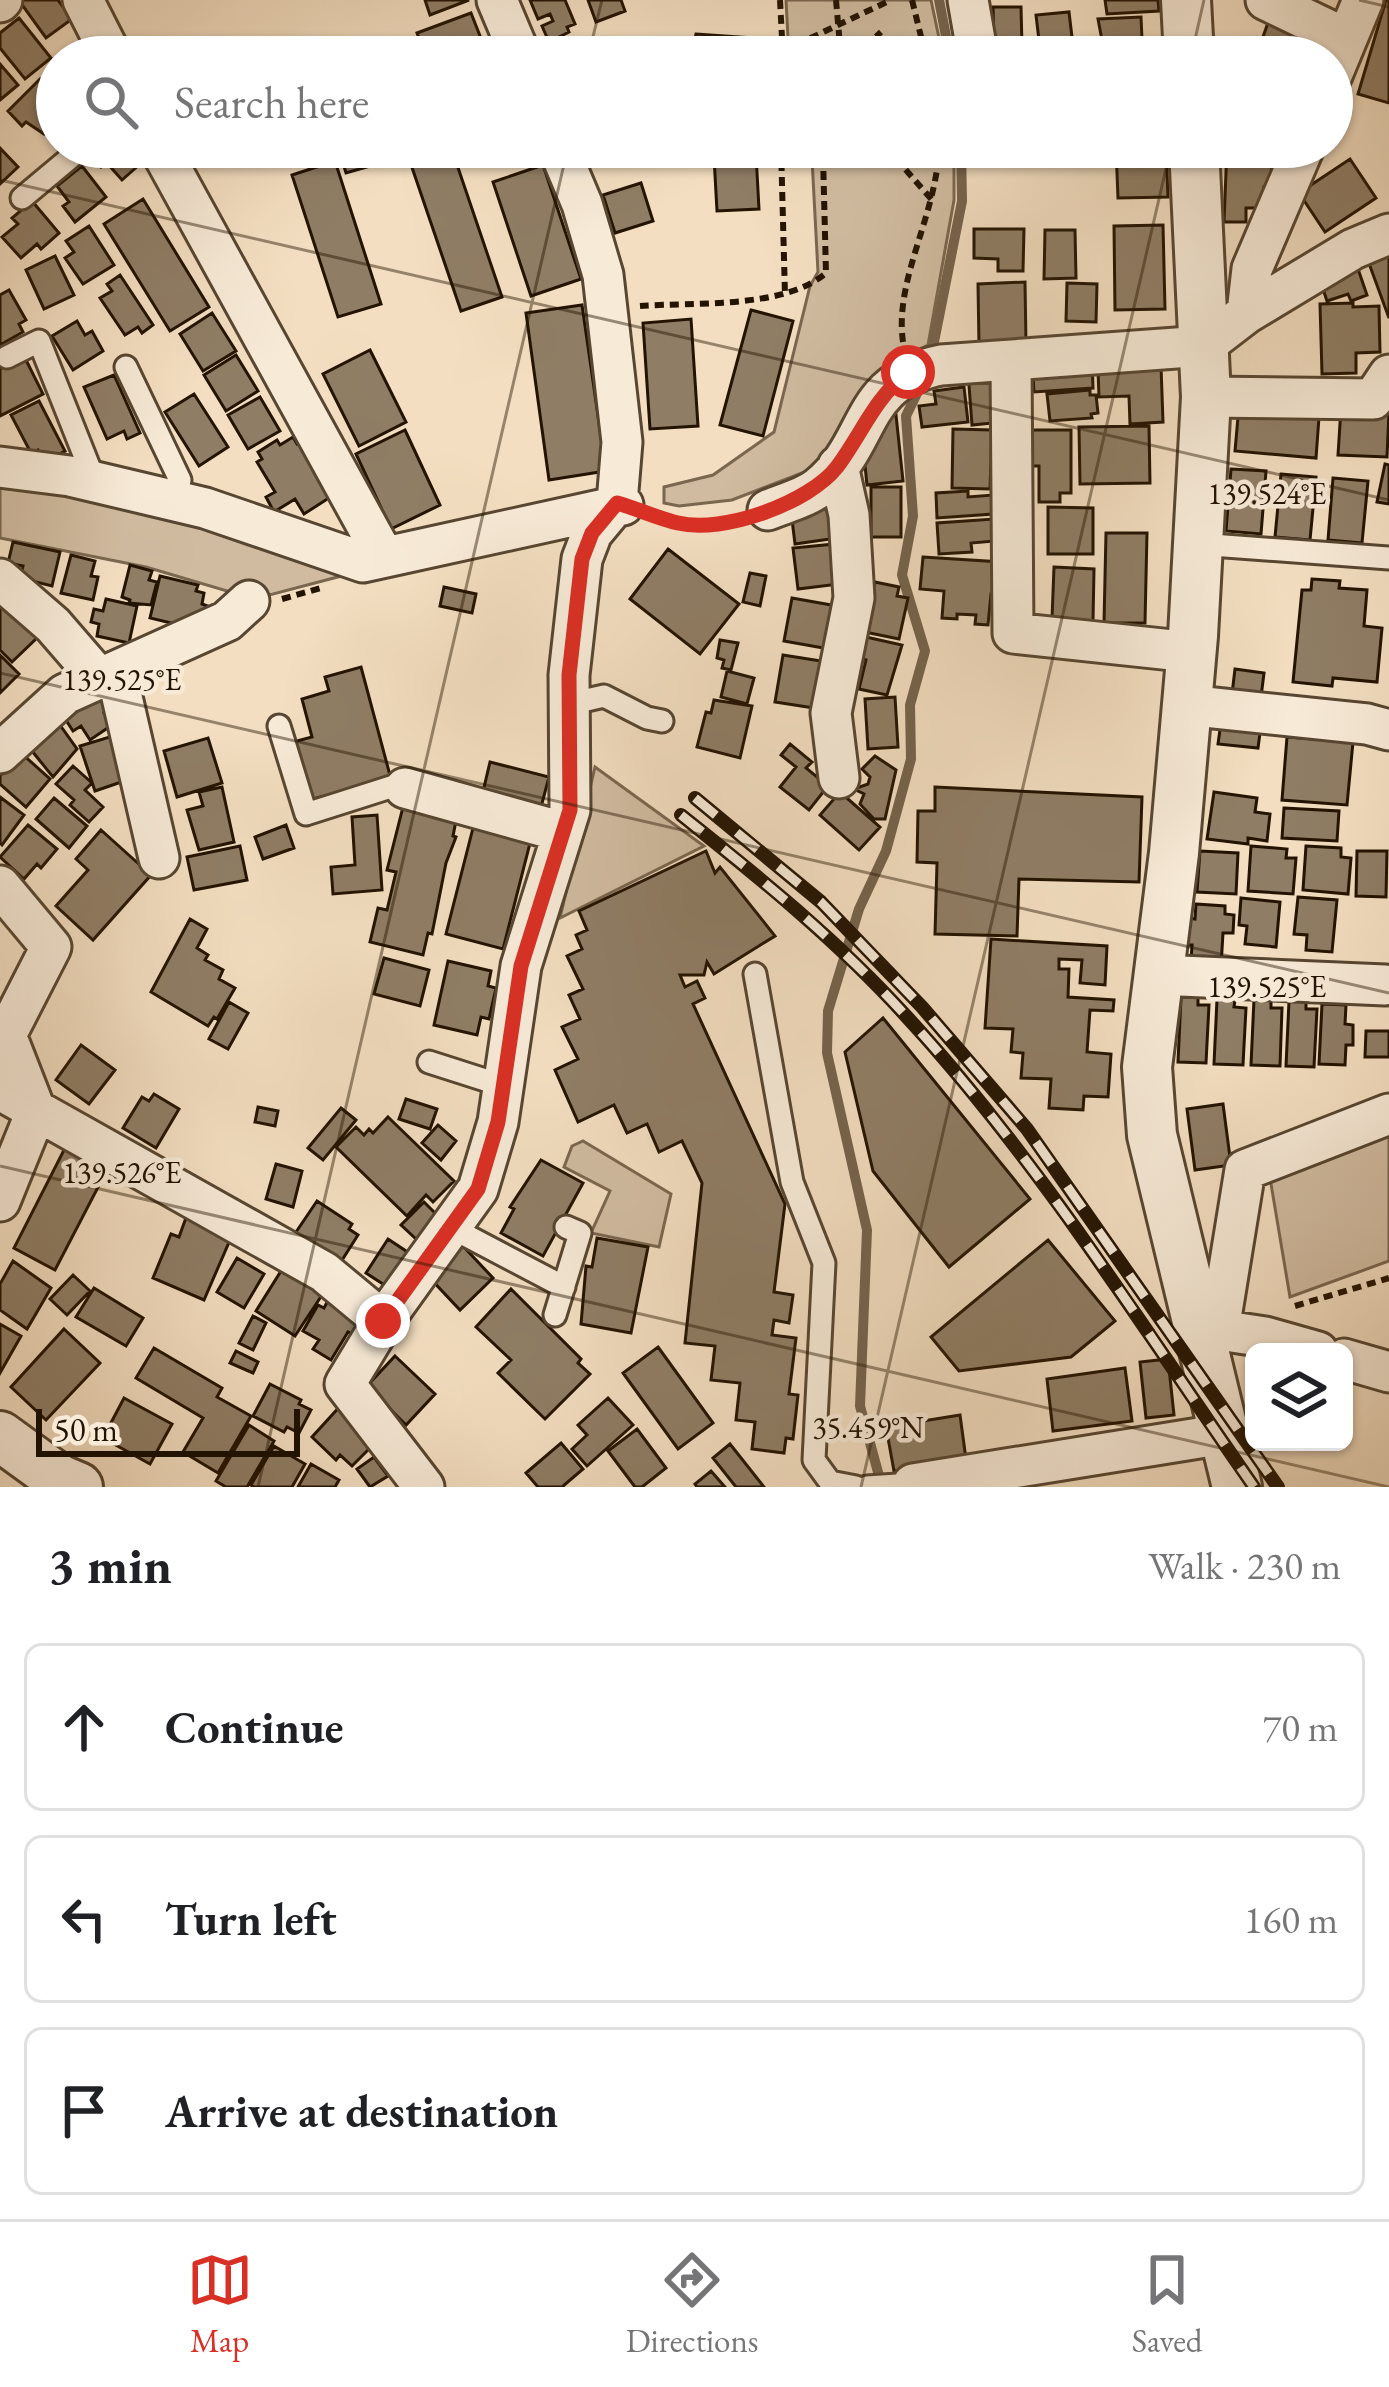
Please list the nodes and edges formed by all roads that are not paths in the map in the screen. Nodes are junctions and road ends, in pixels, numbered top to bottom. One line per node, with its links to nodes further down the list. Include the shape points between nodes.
1 (83, 0): 7 (street)
2 (968, 0): 9 (street)
3 (1186, 0): 10 (street)
4 (1266, 0): 11 (street)
5 (1363, 0): 12 (street)
6 (504, 2): 8 (street)
7 (101, 36)
8 (515, 36)
9 (974, 36)
10 (1189, 36)
11 (1312, 36)
12 (1348, 36)
13 (58, 168): 18 (lane)
14 (171, 168): 34 (street)
15 (567, 168): 31 (street, via 603,275)
16 (1195, 168): 21 (street)
17 (1295, 168): 20 (street, via 1252,269)
18 (22, 198)
19 (1389, 234): 20 (street)
20 (1247, 313): 21 (street)
21 (1204, 346): 23 (street); 26 (street)
22 (8, 357): 29 (lane, via 39,341)
23 (1011, 361): 27 (street, via 908,372 882,393); 38 (street, via 1012,633)
24 (125, 368): 30 (lane, via 180,480)
25 (1389, 375): 26 (street, via 1373,399)
26 (1206, 397): 33 (street)
27 (838, 466): 32 (street, via 818,489); 46 (street, via 854,598 831,713)
28 (0, 467): 29 (street)
29 (95, 482): 30 (street)
30 (176, 501): 34 (street, via 363,562)
31 (625, 506): 34 (street); 40 (street, via 592,533 582,559)
32 (768, 510)
33 (1196, 544): 35 (lane); 38 (street)
34 (383, 555)
35 (1389, 558)
36 (0, 579): 39 (street)
37 (256, 603): 39 (street)
38 (1191, 652): 41 (street)
39 (107, 674): 45 (street, via 65,694); 49 (street)
40 (569, 704): 42 (lane, via 604,696); 48 (street)
41 (1186, 705): 44 (street); 52 (street)
42 (662, 721)
43 (279, 726): 47 (lane, via 306,814)
44 (1389, 730)
45 (0, 753)
46 (839, 778)
47 (405, 788): 48 (street)
48 (563, 832): 55 (street, via 521,966)
49 (159, 858)
50 (0, 886): 57 (street, via 51,947 6,1035)
51 (755, 974): 74 (lane, via 792,1182 824,1263 814,1460 830,1482)
52 (1159, 975): 53 (street); 65 (street, via 1147,1067 1152,1135)
53 (1385, 985)
54 (430, 1061): 55 (lane)
55 (504, 1086): 60 (street, via 478,1189)
56 (0, 1090): 57 (street)
57 (36, 1112): 59 (street); 64 (street, via 324,1273)
58 (1389, 1114): 65 (street, via 1245,1170)
59 (0, 1201)
60 (450, 1227): 62 (lane); 64 (street)
61 (566, 1227): 62 (lane, via 580,1233)
62 (564, 1287): 63 (lane)
63 (555, 1316)
64 (383, 1321): 73 (street, via 345,1384)
65 (1210, 1332): 66 (street); 69 (street)
66 (1286, 1343)
67 (1353, 1362): 68 (street)
68 (1389, 1372)
69 (1224, 1434): 71 (street); 76 (street)
70 (0, 1436): 72 (street)
71 (913, 1484): 75 (lane)
72 (77, 1487)
73 (424, 1487)
74 (856, 1487)
75 (867, 1487)
76 (1237, 1487)

